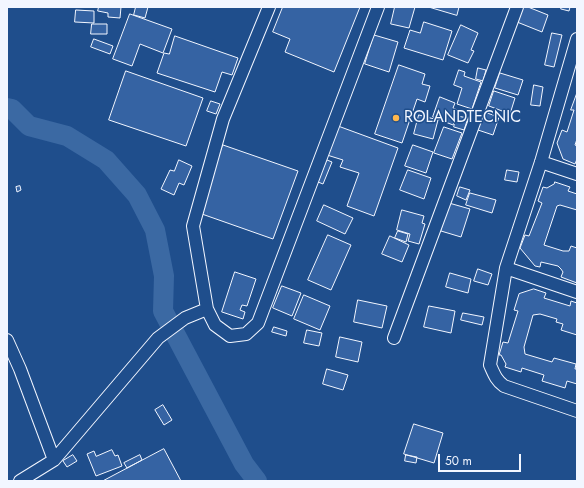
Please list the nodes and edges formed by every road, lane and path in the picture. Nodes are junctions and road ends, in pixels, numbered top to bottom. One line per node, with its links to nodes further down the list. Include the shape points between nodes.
1 (269, 7): 9 (street, via 223,119 193,226)
2 (378, 7): 9 (street, via 258,323 246,334 230,336 216,325)
3 (517, 7): 10 (street)
4 (577, 39): 5 (street)
5 (540, 162): 6 (street); 7 (street)
6 (577, 174)
7 (506, 268): 8 (street); 12 (street, via 490,365 495,376 504,386)
8 (577, 292)
9 (207, 309): 13 (street, via 186,318 158,338)
10 (394, 338)
11 (7, 340): 13 (street)
12 (577, 411)
13 (54, 460): 14 (street)
14 (20, 481)

